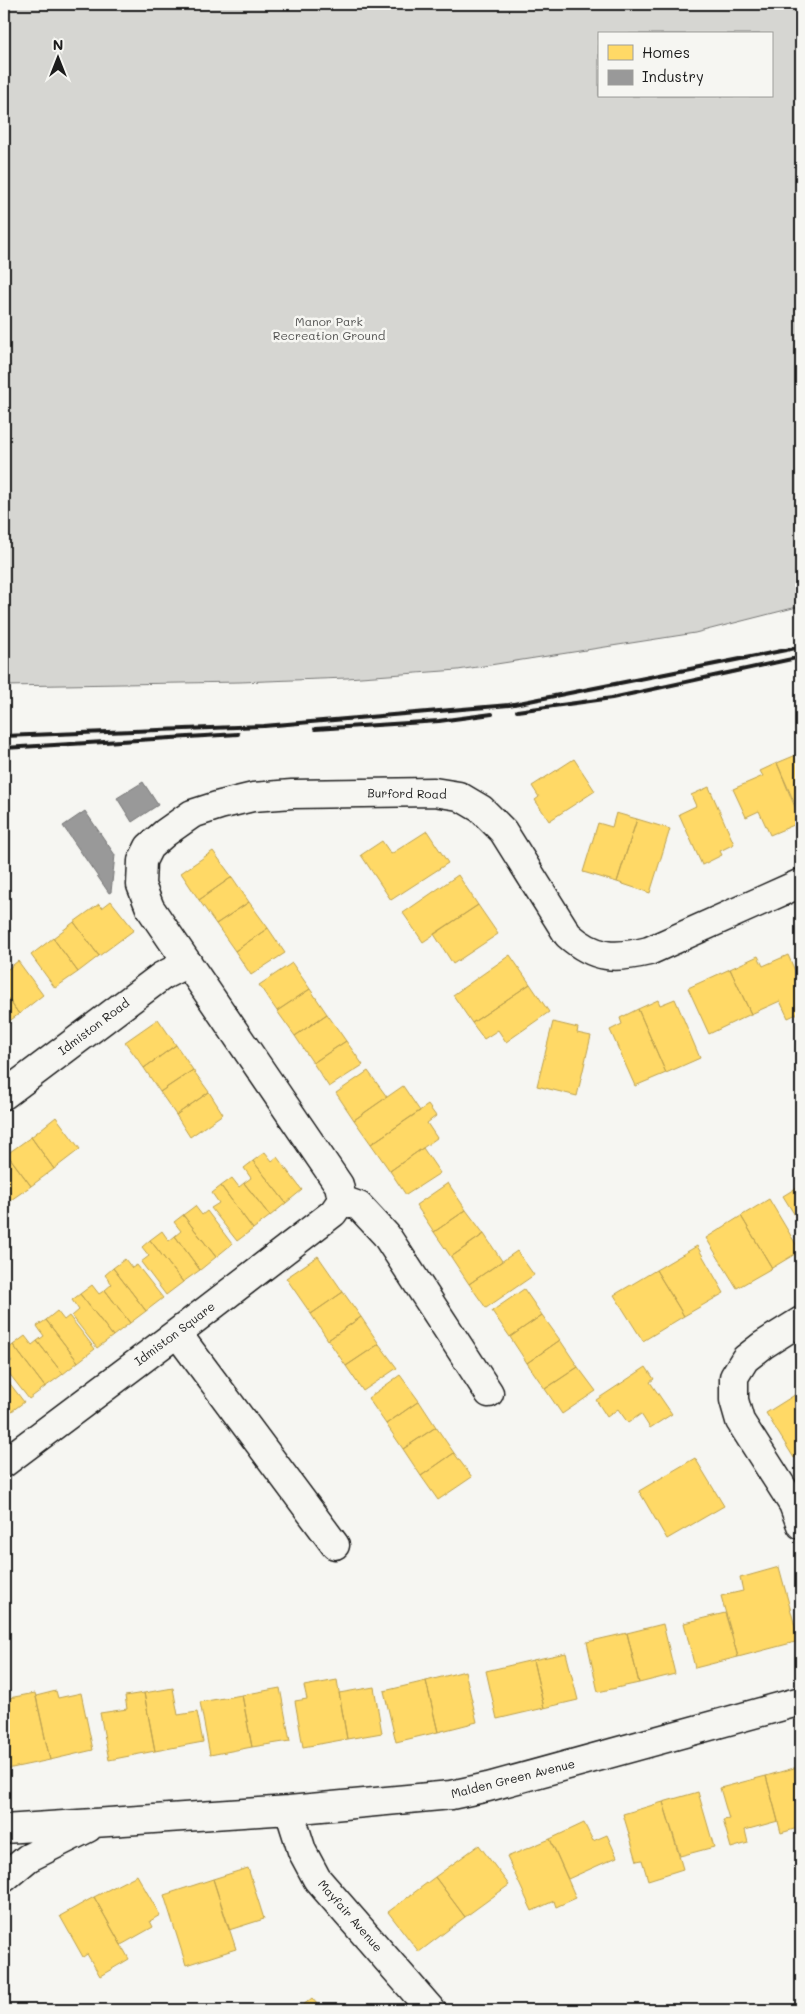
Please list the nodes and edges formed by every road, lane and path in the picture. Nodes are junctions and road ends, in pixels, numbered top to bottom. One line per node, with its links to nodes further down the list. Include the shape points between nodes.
1 (801, 883): 2 (street, Burford Road, via 649,951 627,956 602,955 582,947 568,935 503,831 481,809 459,796 434,792 292,794 253,798 192,814 149,848 142,862 141,885 150,908)
2 (188, 963): 3 (street, Idmiston Road, via 162,976); 4 (street, Burford Road, via 339,1185)
3 (4, 1095)
4 (342, 1200): 6 (street, Idmiston Square, via 333,1213); 7 (street, via 359,1206 386,1235)
5 (801, 1322): 9 (street, via 745,1359 734,1377 734,1400 740,1421 793,1504)
6 (177, 1333): 8 (street, Idmiston Square); 10 (street)
7 (489, 1392)
8 (4, 1463)
9 (801, 1524)
10 (335, 1545)
11 (801, 1702): 12 (street, Malden Green Avenue, via 451,1795)
12 (289, 1810): 13 (street, Malden Green Avenue); 16 (street, Mayfair Avenue, via 302,1850 317,1879)
13 (98, 1822): 14 (street, Malden Green Avenue); 15 (street, Malden Green Avenue, via 28,1858)
14 (4, 1829)
15 (4, 1878)
16 (431, 2010)

